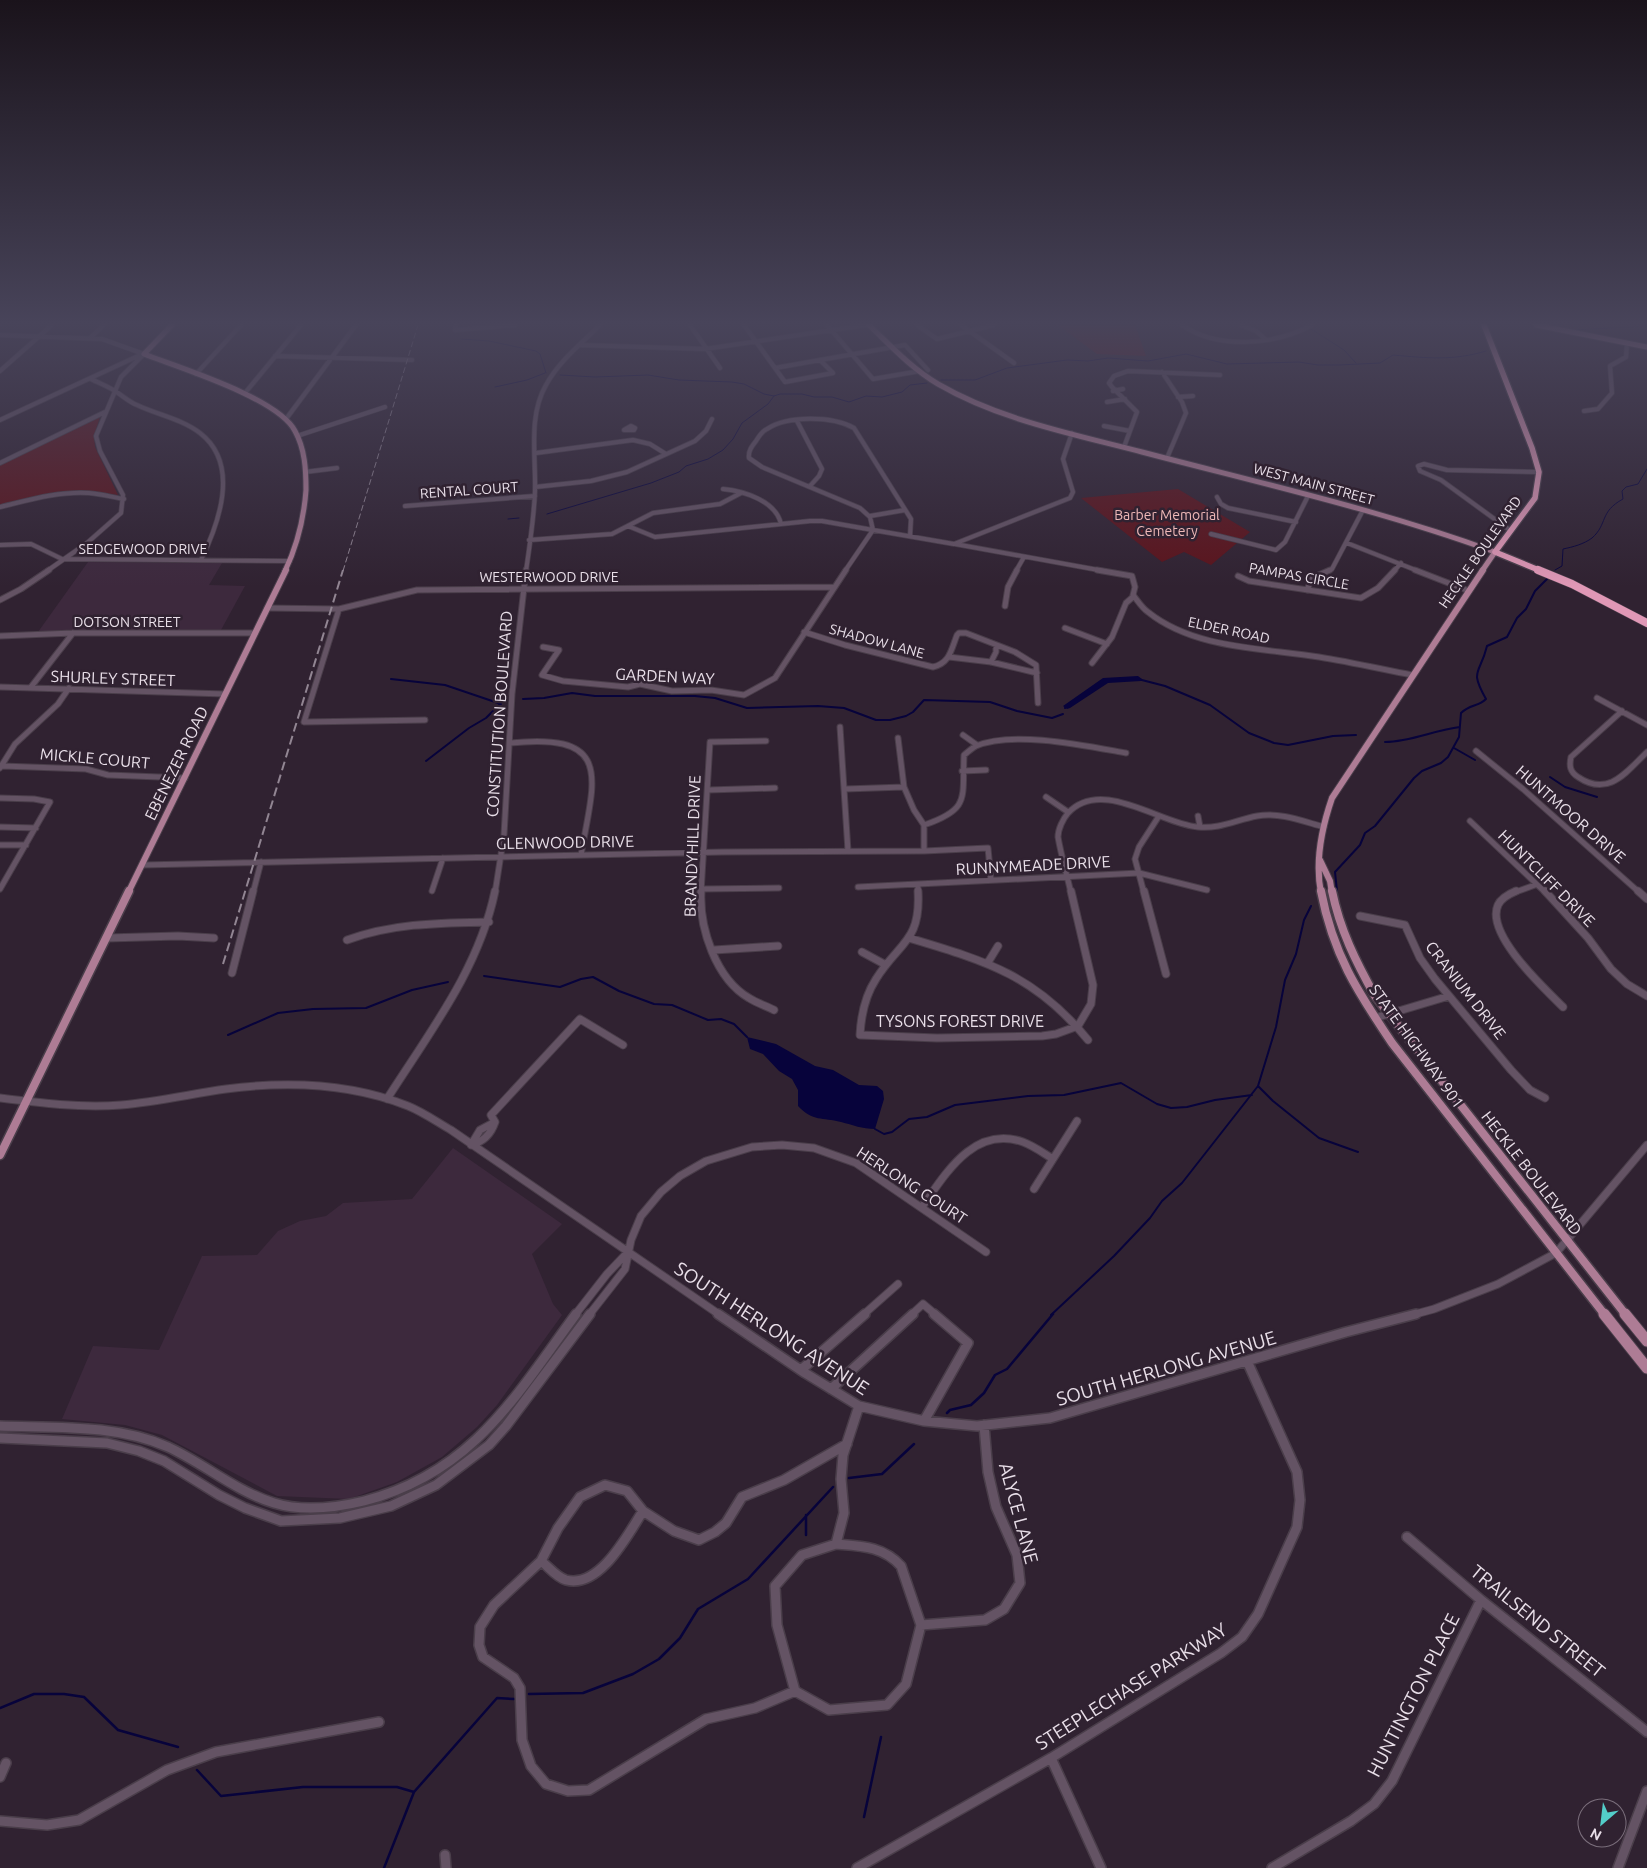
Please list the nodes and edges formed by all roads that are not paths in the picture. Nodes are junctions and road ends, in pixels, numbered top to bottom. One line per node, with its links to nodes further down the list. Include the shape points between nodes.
1 (17, 412): 14 (street)
2 (104, 412): 26 (street); 37 (street, via 96,436 98,447)
3 (153, 412): 57 (street, via 193,429 208,439 216,450 221,472 220,510 214,535)
4 (278, 412): 12 (main road, EBENEZER ROAD)
5 (291, 412): 12 (street)
6 (366, 412): 20 (street)
7 (537, 412): 23 (street, CONSTITUTION BOULEVARD)
8 (1002, 412): 19 (main road, WEST MAIN STREET)
9 (1137, 412): 18 (street)
10 (1186, 412): 25 (street)
11 (1518, 412): 29 (highway, HECKLE BOULEVARD)
12 (286, 419): 20 (main road, EBENEZER ROAD)
13 (712, 419): 24 (street, via 706,431 695,441)
14 (0, 420)
15 (797, 421): 30 (street, via 822,468); 30 (street, via 765,430 748,458); 40 (street, via 836,420 851,425)
16 (1104, 426): 18 (street)
17 (630, 431): 21 (street)
18 (1130, 431): 22 (street)
19 (1072, 433): 22 (main road, WEST MAIN STREET); 52 (street, via 1063,459 1073,492 1070,498)
20 (297, 436): 28 (main road, EBENEZER ROAD)
21 (633, 440): 23 (street); 24 (street, via 650,444)
22 (1124, 447): 25 (main road, WEST MAIN STREET)
23 (536, 453): 31 (street, CONSTITUTION BOULEVARD)
24 (666, 454): 31 (street, via 604,479)
25 (1167, 458): 35 (main road, WEST MAIN STREET)
26 (0, 463)
27 (337, 468): 28 (street)
28 (305, 472): 58 (main road, EBENEZER ROAD, via 302,521)
29 (1539, 472): 47 (highway, HECKLE BOULEVARD, via 1535,498); 47 (street, via 1447,470 1424,464 1418,466 1420,471 1441,480)
30 (810, 486): 42 (street, via 860,508)
31 (536, 487): 34 (street, CONSTITUTION BOULEVARD)
32 (723, 489): 33 (street)
33 (741, 493): 44 (street, via 773,508); 45 (street, via 720,504 653,513)
34 (534, 496): 38 (street, RENTAL COURT); 50 (street, CONSTITUTION BOULEVARD)
35 (1308, 496): 41 (main road, WEST MAIN STREET); 43 (street)
36 (1217, 497): 43 (street, via 1228,508)
37 (124, 499): 39 (street, via 73,494 30,499); 56 (street, via 116,519 87,544)
38 (405, 506)
39 (0, 507)
40 (905, 510): 42 (street); 49 (street, via 912,526)
41 (1363, 510): 51 (street); 54 (main road, WEST MAIN STREET, via 1438,531)
42 (870, 516): 46 (street)
43 (1296, 522): 48 (street, via 1285,542 1276,550)
44 (781, 524): 45 (street, via 655,537); 46 (street, via 822,521)
45 (628, 526): 50 (street, via 601,536)
46 (874, 530): 49 (street, ELDER ROAD); 61 (street)
47 (1511, 531): 54 (highway, HECKLE BOULEVARD)
48 (1211, 534)
49 (910, 536): 52 (street, ELDER ROAD)
50 (529, 540): 62 (street, CONSTITUTION BOULEVARD)
51 (1347, 543): 59 (street); 63 (street, via 1332,569 1312,578)
52 (954, 544): 55 (street, ELDER ROAD)
53 (0, 546): 56 (street, SEDGEWOOD DRIVE, via 31,544)
54 (1495, 552): 64 (main road, HECKLE BOULEVARD); 70 (highway, WEST MAIN STREET, via 1572,584)
55 (1024, 557): 65 (street, ELDER ROAD, via 1132,576); 67 (street, via 1007,590)
56 (62, 559): 57 (street, SEDGEWOOD DRIVE); 66 (street)
57 (201, 560): 58 (street, SEDGEWOOD DRIVE)
58 (290, 561): 68 (main road, EBENEZER ROAD)
59 (1401, 563): 63 (street, PAMPAS CIRCLE, via 1370,595 1361,598); 64 (street)
60 (1238, 576): 63 (street, PAMPAS CIRCLE, via 1250,581)
61 (834, 587): 62 (street, WESTERWOOD DRIVE); 73 (street)
62 (522, 589): 69 (street, WESTERWOOD DRIVE, via 409,590); 97 (street, CONSTITUTION BOULEVARD)
63 (1307, 590)
64 (1468, 591): 83 (main road, HECKLE BOULEVARD)
65 (1134, 596): 76 (street, via 1126,603); 83 (street, ELDER ROAD, via 1138,604 1154,617 1197,636)
66 (0, 600)
67 (1005, 606)
68 (267, 608): 69 (street, WESTERWOOD DRIVE); 74 (main road, EBENEZER ROAD)
69 (339, 608): 91 (street, via 304,722)
70 (1647, 623)
71 (1065, 628): 76 (street)
72 (73, 632): 74 (street, DOTSON STREET); 75 (street, DOTSON STREET); 85 (street)
73 (804, 632): 78 (street, GARDEN WAY, via 775,678 742,696 711,690 672,691 640,684 628,687 563,681 542,675 559,650); 79 (street, SHADOW LANE, via 933,667 942,665)
74 (255, 634): 87 (main road, EBENEZER ROAD)
75 (0, 636)
76 (1107, 644): 81 (street)
77 (996, 645): 79 (street, via 959,633); 80 (street); 82 (street, via 1023,656 1036,665)
78 (543, 647)
79 (950, 657): 80 (street)
80 (991, 662): 82 (street)
81 (1092, 663)
82 (1037, 673): 89 (street)
83 (1412, 675): 119 (main road, STATE HIGHWAY 901, via 1332,798)
84 (0, 687): 85 (street, SHURLEY STREET)
85 (31, 687): 86 (street, SHURLEY STREET)
86 (69, 688): 87 (street, SHURLEY STREET); 102 (street, via 58,704 15,744)
87 (225, 694): 105 (main road, EBENEZER ROAD)
88 (1597, 698): 90 (street)
89 (1038, 703)
90 (1622, 711): 92 (street); 100 (street, via 1571,757 1569,767 1589,783 1613,783)
91 (425, 720)
92 (1647, 725)
93 (840, 726): 108 (street)
94 (963, 735): 98 (street)
95 (898, 738): 107 (street)
96 (766, 741): 109 (street, BRANDYHILL DRIVE, via 710,742)
97 (510, 743): 126 (street, via 559,742 574,748 588,761 592,779); 128 (street, CONSTITUTION BOULEVARD)
98 (977, 745): 101 (street, via 1010,740 1044,741); 104 (street, via 964,755)
99 (1476, 751): 143 (street, HUNTMOOR DRIVE)
100 (1647, 752)
101 (1126, 753)
102 (1, 767): 105 (street, MICKLE COURT)
103 (986, 770): 104 (street)
104 (962, 771): 116 (street, via 964,798 960,806 945,819)
105 (185, 778): 131 (main road, EBENEZER ROAD)
106 (775, 788): 109 (street)
107 (904, 788): 108 (street); 116 (street)
108 (845, 789): 123 (street)
109 (708, 790): 125 (street, BRANDYHILL DRIVE)
110 (1046, 797): 112 (street)
111 (0, 798): 120 (street, via 50,802)
112 (1068, 812): 113 (street, via 1087,802 1102,800 1129,804); 133 (street, via 1060,822 1058,835)
113 (1159, 816): 118 (street, via 1180,825); 132 (street, via 1139,847 1135,859)
114 (1198, 816): 118 (street)
115 (1470, 821): 136 (street, HUNTCLIFF DRIVE)
116 (924, 825): 124 (street)
117 (0, 827): 120 (street)
118 (1200, 827): 119 (street, via 1225,826 1264,815 1282,816)
119 (1324, 827): 129 (main road, STATE HIGHWAY 901)
120 (36, 828): 122 (street)
121 (0, 845): 122 (street)
122 (26, 846): 139 (street)
123 (848, 851): 124 (street, GLENWOOD DRIVE); 125 (street, GLENWOOD DRIVE)
124 (924, 851): 134 (street, GLENWOOD DRIVE, via 988,848)
125 (704, 854): 126 (street, GLENWOOD DRIVE); 140 (street, BRANDYHILL DRIVE)
126 (581, 855): 128 (street, GLENWOOD DRIVE)
127 (443, 858): 128 (street, GLENWOOD DRIVE); 130 (street, GLENWOOD DRIVE); 142 (street)
128 (503, 858): 145 (street, CONSTITUTION BOULEVARD)
129 (1320, 860): 162 (main road, HECKLE BOULEVARD, via 1330,881 1338,919 1355,961); 163 (main road, STATE HIGHWAY 901, via 1318,879 1326,918 1342,962)
130 (261, 862): 131 (street, GLENWOOD DRIVE); 156 (street)
131 (142, 866): 146 (main road, EBENEZER ROAD)
132 (1139, 874): 133 (street, RUNNYMEADE DRIVE); 141 (street, RUNNYMEADE DRIVE); 157 (street)
133 (1068, 875): 134 (street, RUNNYMEADE DRIVE); 164 (street, via 1093,985 1091,1004)
134 (991, 880): 135 (street, RUNNYMEADE DRIVE)
135 (918, 884): 137 (street, RUNNYMEADE DRIVE); 148 (street, via 918,919)
136 (1535, 885): 159 (street, HUNTCLIFF DRIVE, via 1576,922 1611,969); 160 (street, via 1506,896 1497,905 1494,917 1507,945)
137 (858, 887)
138 (779, 888): 140 (street)
139 (0, 889)
140 (701, 889): 152 (street, BRANDYHILL DRIVE, via 702,924)
141 (1207, 890)
142 (432, 891)
143 (1647, 899)
144 (1360, 916): 158 (street, CRANIUM DRIVE, via 1405,925 1420,958)
145 (489, 922): 149 (street, via 396,925); 169 (street, CONSTITUTION BOULEVARD, via 468,971)
146 (107, 938): 147 (street); 170 (main road, EBENEZER ROAD)
147 (214, 938)
148 (909, 938): 154 (street); 155 (street)
149 (347, 940)
150 (778, 946): 152 (street)
151 (998, 946): 154 (street)
152 (714, 950): 161 (street, BRANDYHILL DRIVE, via 718,964 737,990)
153 (862, 952): 155 (street)
154 (987, 964): 164 (street, via 1022,980)
155 (886, 965): 164 (street, TYSONS FOREST DRIVE, via 866,995 860,1016 860,1035 1026,1038 1056,1034)
156 (232, 973)
157 (1166, 974)
158 (1450, 996): 162 (street); 168 (street, CRANIUM DRIVE, via 1530,1090)
159 (1647, 996)
160 (1563, 1007)
161 (774, 1010)
162 (1388, 1014): 163 (street); 178 (main road, HECKLE BOULEVARD)
163 (1374, 1018): 181 (main road, STATE HIGHWAY 901)
164 (1078, 1026): 165 (street)
165 (1088, 1040)
166 (623, 1045): 172 (street, via 580,1019 491,1115 495,1122 493,1129)
167 (0, 1098): 170 (street, SOUTH HERLONG AVENUE)
168 (1545, 1098)
169 (387, 1099): 170 (street, SOUTH HERLONG AVENUE, via 337,1087 293,1084 250,1086 101,1106); 172 (street, SOUTH HERLONG AVENUE, via 409,1106)
170 (28, 1101): 174 (main road, EBENEZER ROAD)
171 (1077, 1121): 175 (street)
172 (471, 1145): 179 (street, SOUTH HERLONG AVENUE)
173 (1647, 1145): 178 (street, SOUTH HERLONG AVENUE)
174 (0, 1155)
175 (1053, 1159): 176 (street); 177 (street, via 1013,1139 991,1138 976,1142 965,1150)
176 (1034, 1189)
177 (922, 1207): 179 (street, HERLONG COURT, via 871,1172 835,1154 796,1146 752,1147 706,1161 670,1184 642,1216); 180 (street, HERLONG COURT)
178 (1567, 1242): 181 (street, SOUTH HERLONG AVENUE); 183 (main road, HECKLE BOULEVARD)
179 (628, 1252): 186 (street, SOUTH HERLONG AVENUE); 192 (street, via 572,1320 510,1404 478,1439 461,1454 418,1481 377,1498 307,1508 278,1504 241,1490 159,1444 116,1432); 194 (street, HERLONG COURT, via 625,1269 489,1445 448,1478 391,1506 357,1516 281,1521 245,1508 164,1461 139,1451 107,1443)
180 (986, 1252)
181 (1556, 1253): 184 (street, SOUTH HERLONG AVENUE, via 1498,1284 1434,1310); 185 (main road, HECKLE BOULEVARD)
182 (898, 1284): 186 (street)
183 (1647, 1341)
184 (1247, 1361): 190 (street, SOUTH HERLONG AVENUE, via 1050,1418); 205 (street, STEEPLECHASE PARKWAY, via 1297,1472 1300,1500 1297,1526 1258,1614 1242,1637 1221,1653)
185 (1647, 1368)
186 (801, 1370): 187 (street, SOUTH HERLONG AVENUE)
187 (831, 1389): 188 (street, SOUTH HERLONG AVENUE); 189 (street, via 923,1304 968,1344)
188 (859, 1406): 189 (street, SOUTH HERLONG AVENUE); 195 (street)
189 (924, 1421): 190 (street, SOUTH HERLONG AVENUE)
190 (984, 1425): 201 (street, ALYCE LANE, via 988,1472 994,1498 1016,1555 1020,1582 1004,1609 985,1620)
191 (0, 1426): 192 (street)
192 (48, 1428): 194 (street)
193 (0, 1438): 194 (street, HERLONG COURT)
194 (42, 1440)
195 (847, 1444): 196 (street, via 784,1480 742,1497 728,1522 715,1534 700,1540 674,1530); 198 (street, via 841,1470 844,1513)
196 (643, 1511): 199 (street, via 601,1570 586,1580 566,1580); 199 (street, via 627,1491 605,1485 580,1497 558,1528)
197 (1408, 1537): 200 (street, TRAILSEND STREET)
198 (836, 1544): 201 (street, via 881,1549 896,1559); 202 (street, via 802,1555 775,1586 777,1625)
199 (541, 1561): 202 (street, via 494,1605 480,1627 479,1645 483,1657 514,1678 520,1688 522,1740 531,1766 546,1784 568,1792 589,1790 706,1719 755,1708)
200 (1482, 1600): 204 (street, TRAILSEND STREET); 211 (street, HUNTINGTON PLACE, via 1392,1781 1374,1804 1351,1821)
201 (921, 1626): 202 (street, via 906,1684 887,1705 829,1710)
202 (795, 1691)
203 (379, 1722): 209 (street, via 216,1752 167,1770 79,1820 47,1825)
204 (1647, 1732)
205 (1052, 1758): 213 (street, STEEPLECHASE PARKWAY); 214 (street)
206 (6, 1763): 207 (street)
207 (0, 1777)
208 (1647, 1791): 215 (street)
209 (0, 1821)
210 (445, 1855): 212 (street)
211 (1275, 1867)
212 (446, 1868)
213 (857, 1868)
214 (1102, 1868)
215 (1618, 1868)

